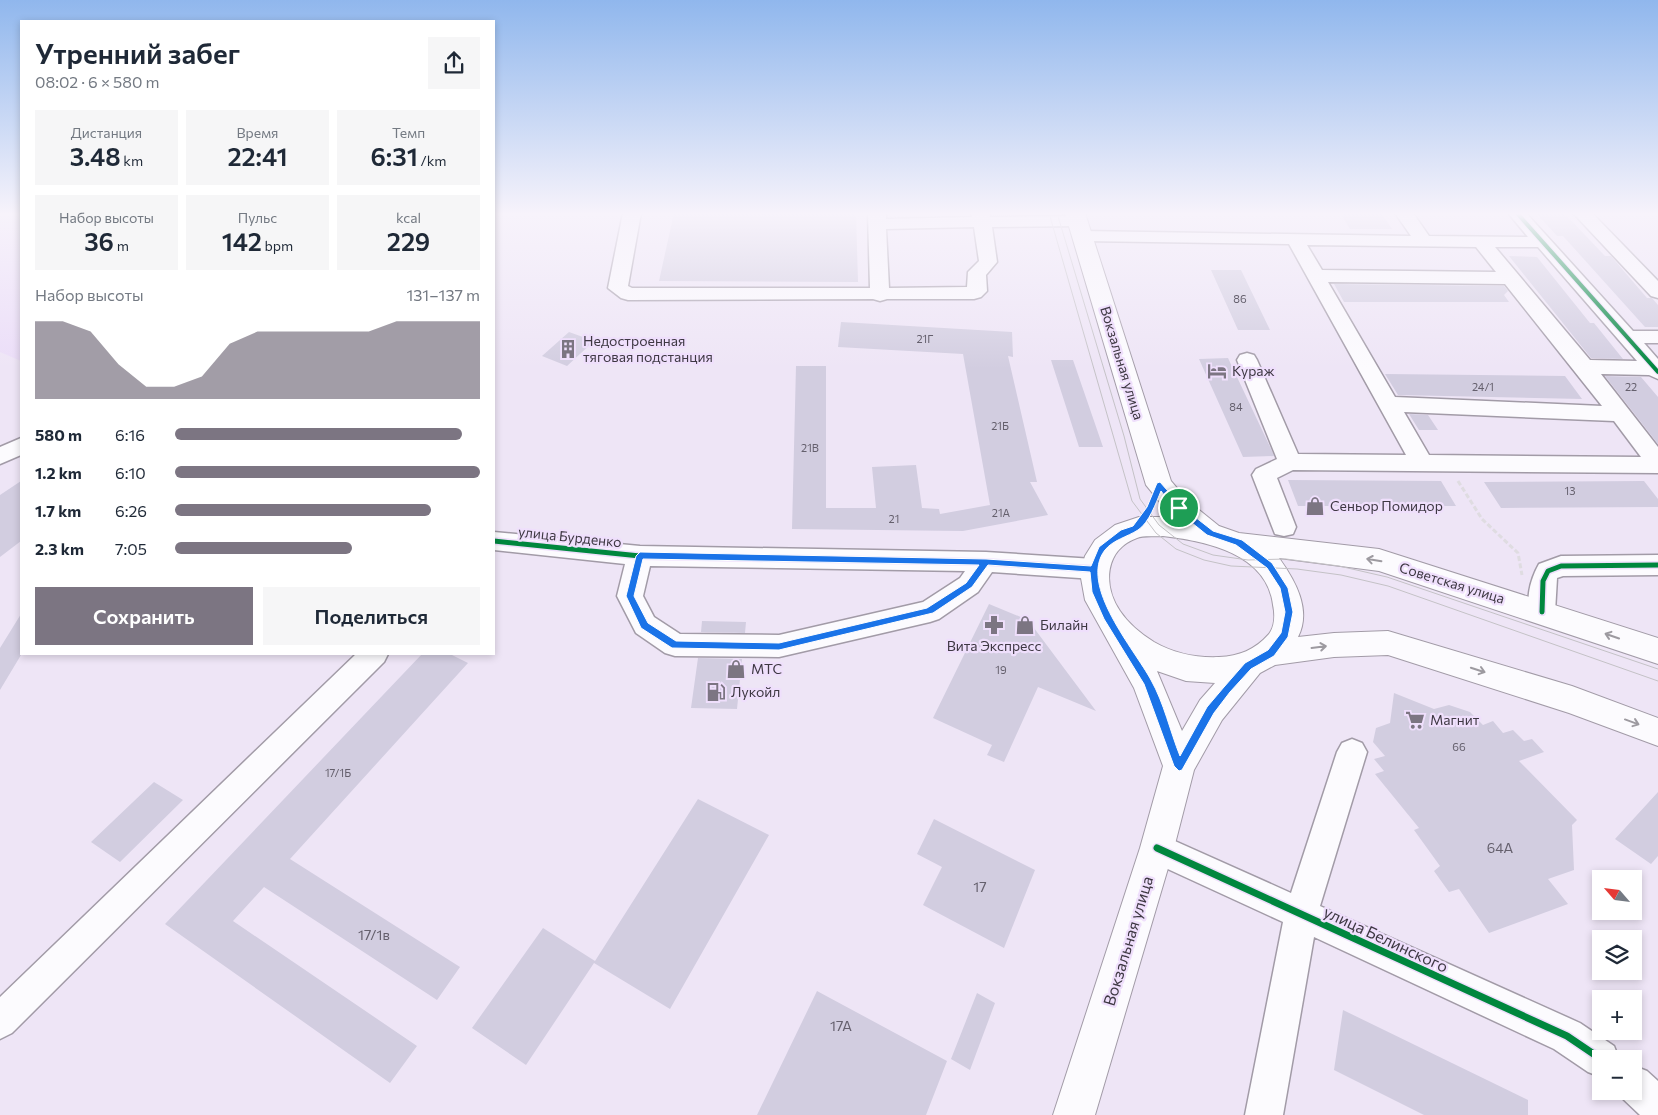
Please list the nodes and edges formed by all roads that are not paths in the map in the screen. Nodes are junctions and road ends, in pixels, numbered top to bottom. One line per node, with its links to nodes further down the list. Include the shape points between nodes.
1 (622, 265): 12 (street, via 618,288 628,294)
2 (879, 265): 12 (street)
3 (985, 265): 12 (street, via 976,276 977,291 974,293)
4 (1092, 265): 25 (main road, Вокзальная улица)
5 (1310, 265): 9 (street)
6 (1500, 265): 10 (street)
7 (1563, 265): 13 (street)
8 (1632, 265): 11 (street)
9 (1316, 276): 10 (street); 18 (street)
10 (1510, 278): 16 (street)
11 (1658, 292)
12 (880, 295)
13 (1627, 337): 14 (street); 17 (street)
14 (1658, 337)
15 (1246, 360): 22 (street)
16 (1584, 367): 17 (street); 19 (street)
17 (1656, 370)
18 (1389, 404): 19 (street); 23 (street)
19 (1620, 414): 24 (street)
20 (20, 446): 21 (street)
21 (0, 456)
22 (1290, 462): 23 (street); 26 (street, via 1264,474)
23 (1422, 462): 24 (street)
24 (1658, 464)
25 (1160, 484): 27 (main road, via 1150,508); 28 (main road, Вокзальная улица, via 1179,508)
26 (1284, 527)
27 (1136, 528): 28 (main road, Советская улица, via 1163,526); 34 (main road, Советская улица, via 1124,532 1102,549)
28 (1210, 533): 30 (main road, Советская улица)
29 (495, 541): 31 (street, улица Бурденко)
30 (1239, 543): 35 (main road, Советская улица, one-way to 30, via 1379,560); 39 (main road, Советская улица, via 1270,565 1284,588 1289,612 1285,634)
31 (640, 556): 32 (street, улица Бурденко); 32 (street, via 630,596 644,626 675,645 779,646 930,611 969,585)
32 (986, 562): 34 (street, улица Бурденко)
33 (1658, 565): 35 (street, via 1561,566 1548,571 1543,581)
34 (1094, 569): 36 (main road, via 1096,592)
35 (1542, 612): 37 (main road, Советская улица, one-way to 35)
36 (1107, 616): 39 (main road, via 1127,639 1154,657 1186,668 1218,671); 42 (main road, via 1148,683)
37 (1658, 651)
38 (373, 655): 45 (street)
39 (1259, 660): 40 (main road, one-way to 40, via 1334,645 1388,643 1572,700); 42 (main road, Вокзальная улица, via 1211,710)
40 (1658, 732)
41 (1352, 752): 44 (street)
42 (1179, 766): 43 (main road, Вокзальная улица)
43 (1157, 848): 44 (street, улица Белинского); 49 (main road, Вокзальная улица)
44 (1301, 914): 46 (street, улица Белинского, via 1567,1036); 50 (street)
45 (0, 1021)
46 (1592, 1053)
47 (1642, 1091): 48 (street)
48 (1658, 1106)
49 (1074, 1115)
50 (1264, 1115)

